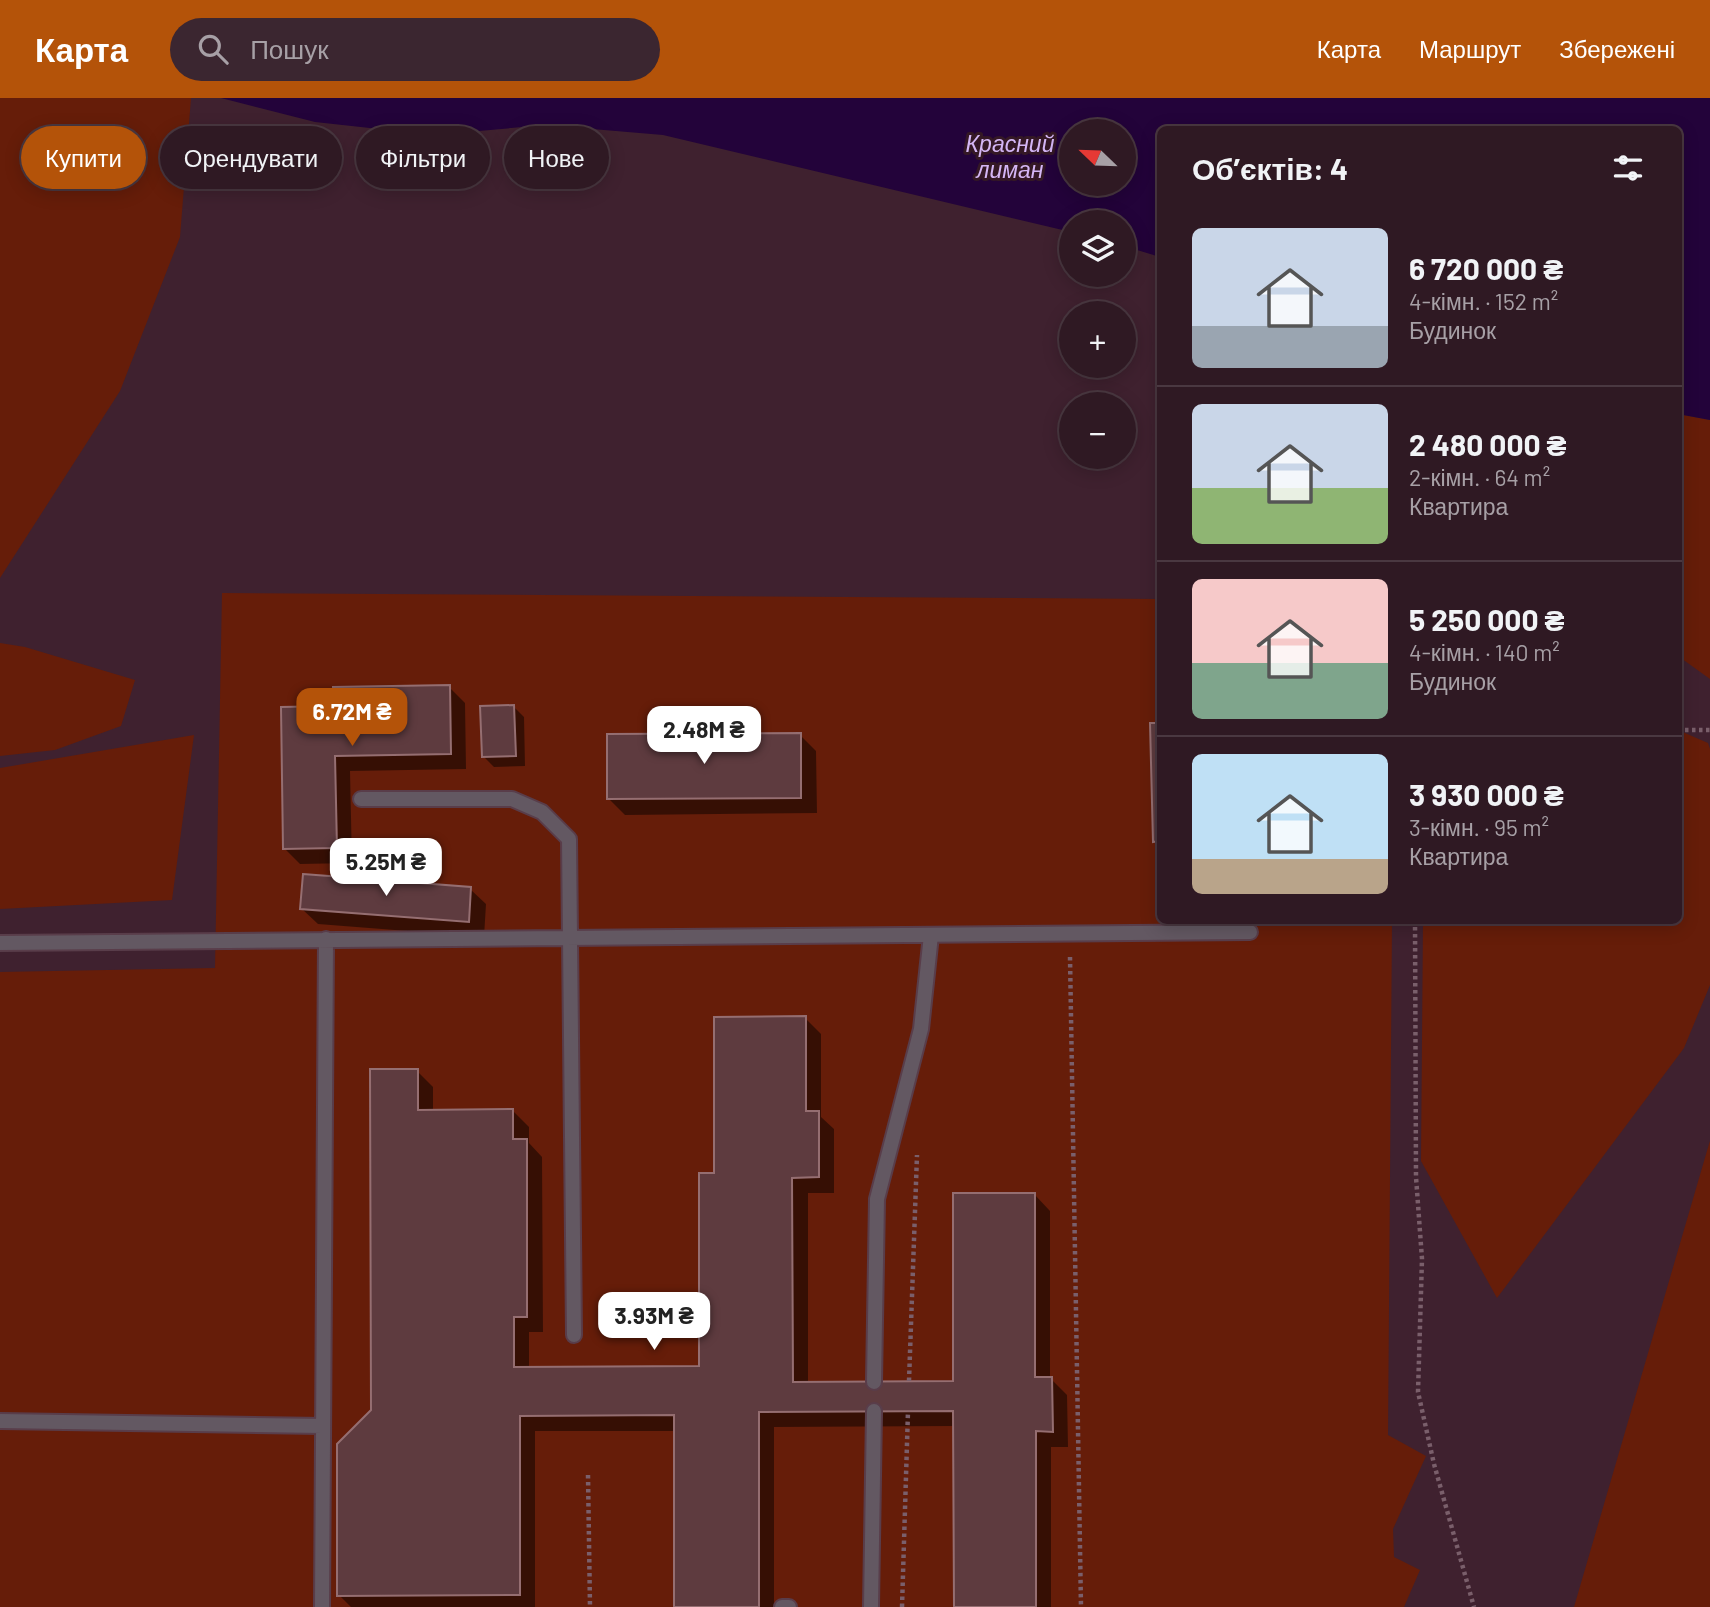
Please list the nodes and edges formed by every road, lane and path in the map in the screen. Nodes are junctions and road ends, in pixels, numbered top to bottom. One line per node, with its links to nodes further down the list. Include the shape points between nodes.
1 (1682, 730): 2 (path)
2 (1710, 730)
3 (361, 799): 8 (lane, via 512,799 542,812 569,839)
4 (1415, 924): 27 (path, via 1416,1177 1422,1259 1418,1392)
5 (1250, 932): 6 (lane)
6 (1070, 934): 7 (lane); 26 (path)
7 (931, 935): 8 (lane); 14 (lane, via 922,1030 877,1199)
8 (570, 938): 9 (lane); 12 (lane)
9 (327, 939): 10 (lane); 18 (lane)
10 (0, 943)
11 (917, 1151): 13 (path)
12 (573, 1335)
13 (909, 1381)
14 (874, 1382)
15 (874, 1411): 24 (lane)
16 (908, 1411): 25 (path)
17 (0, 1421): 18 (lane)
18 (323, 1426): 20 (lane)
19 (587, 1475): 21 (path)
20 (322, 1607)
21 (590, 1607)
22 (782, 1607): 23 (lane)
23 (789, 1607)
24 (871, 1607)
25 (901, 1607)
26 (1081, 1607)
27 (1474, 1607)

